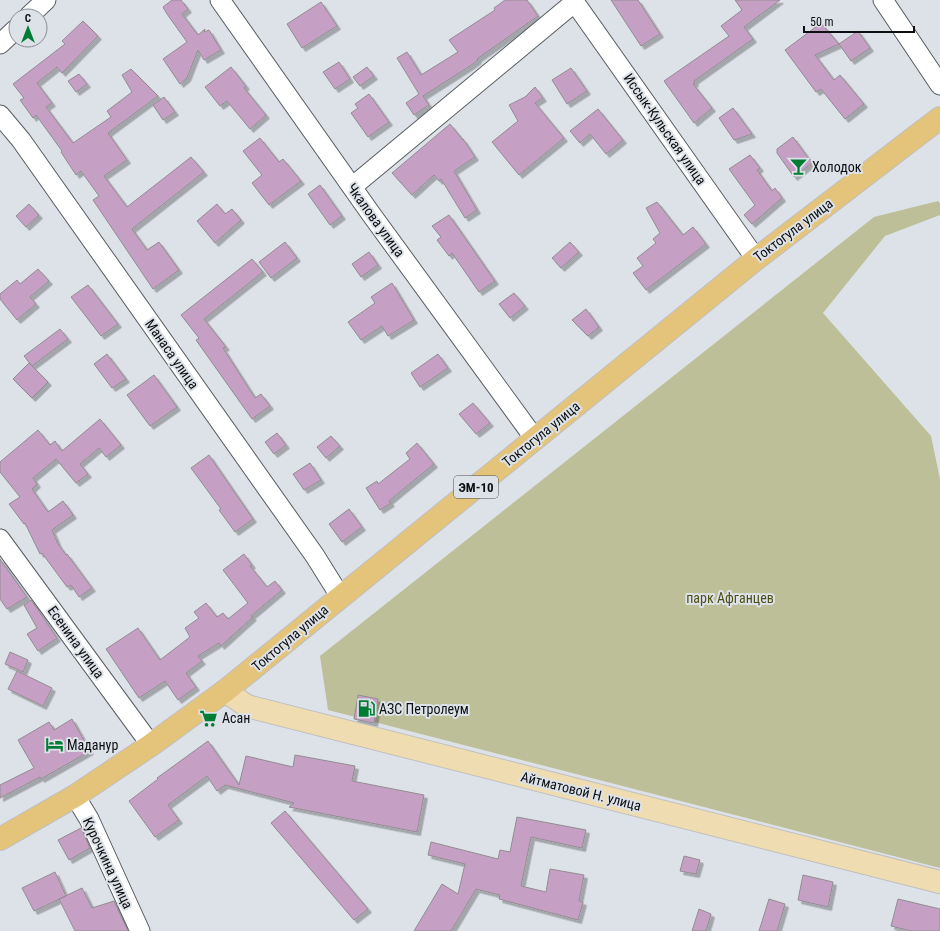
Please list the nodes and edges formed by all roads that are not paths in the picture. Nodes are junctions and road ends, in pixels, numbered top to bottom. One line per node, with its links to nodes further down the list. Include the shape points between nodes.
1 (46, 0): 5 (street)
2 (220, 0): 11 (street, Чкалова улица)
3 (883, 0): 8 (street)
4 (574, 1): 11 (street); 12 (street, Иссык-Кульская улица)
5 (38, 8)
6 (8, 36): 7 (street)
7 (0, 44)
8 (940, 85)
9 (0, 115): 15 (street, Манаса улица, via 21,140 315,556)
10 (940, 118): 12 (highway, Токтогула улица / ЭМ-10)
11 (352, 187): 13 (street, Чкалова улица)
12 (756, 258): 13 (highway, Токтогула улица / ЭМ-10)
13 (535, 439): 15 (highway, Токтогула улица / ЭМ-10)
14 (0, 539): 17 (street, Есенина улица)
15 (340, 596): 16 (highway, Токтогула улица / ЭМ-10)
16 (225, 692): 17 (highway, Токтогула улица / ЭМ-10); 20 (main road, Айтматовой Н. улица, via 254,708)
17 (151, 745): 18 (highway, Токтогула улица / ЭМ-10)
18 (75, 796): 19 (highway, Токтогула улица / ЭМ-10); 21 (street, Курочкина улица, via 89,819)
19 (0, 839)
20 (940, 882)
21 (140, 931)

